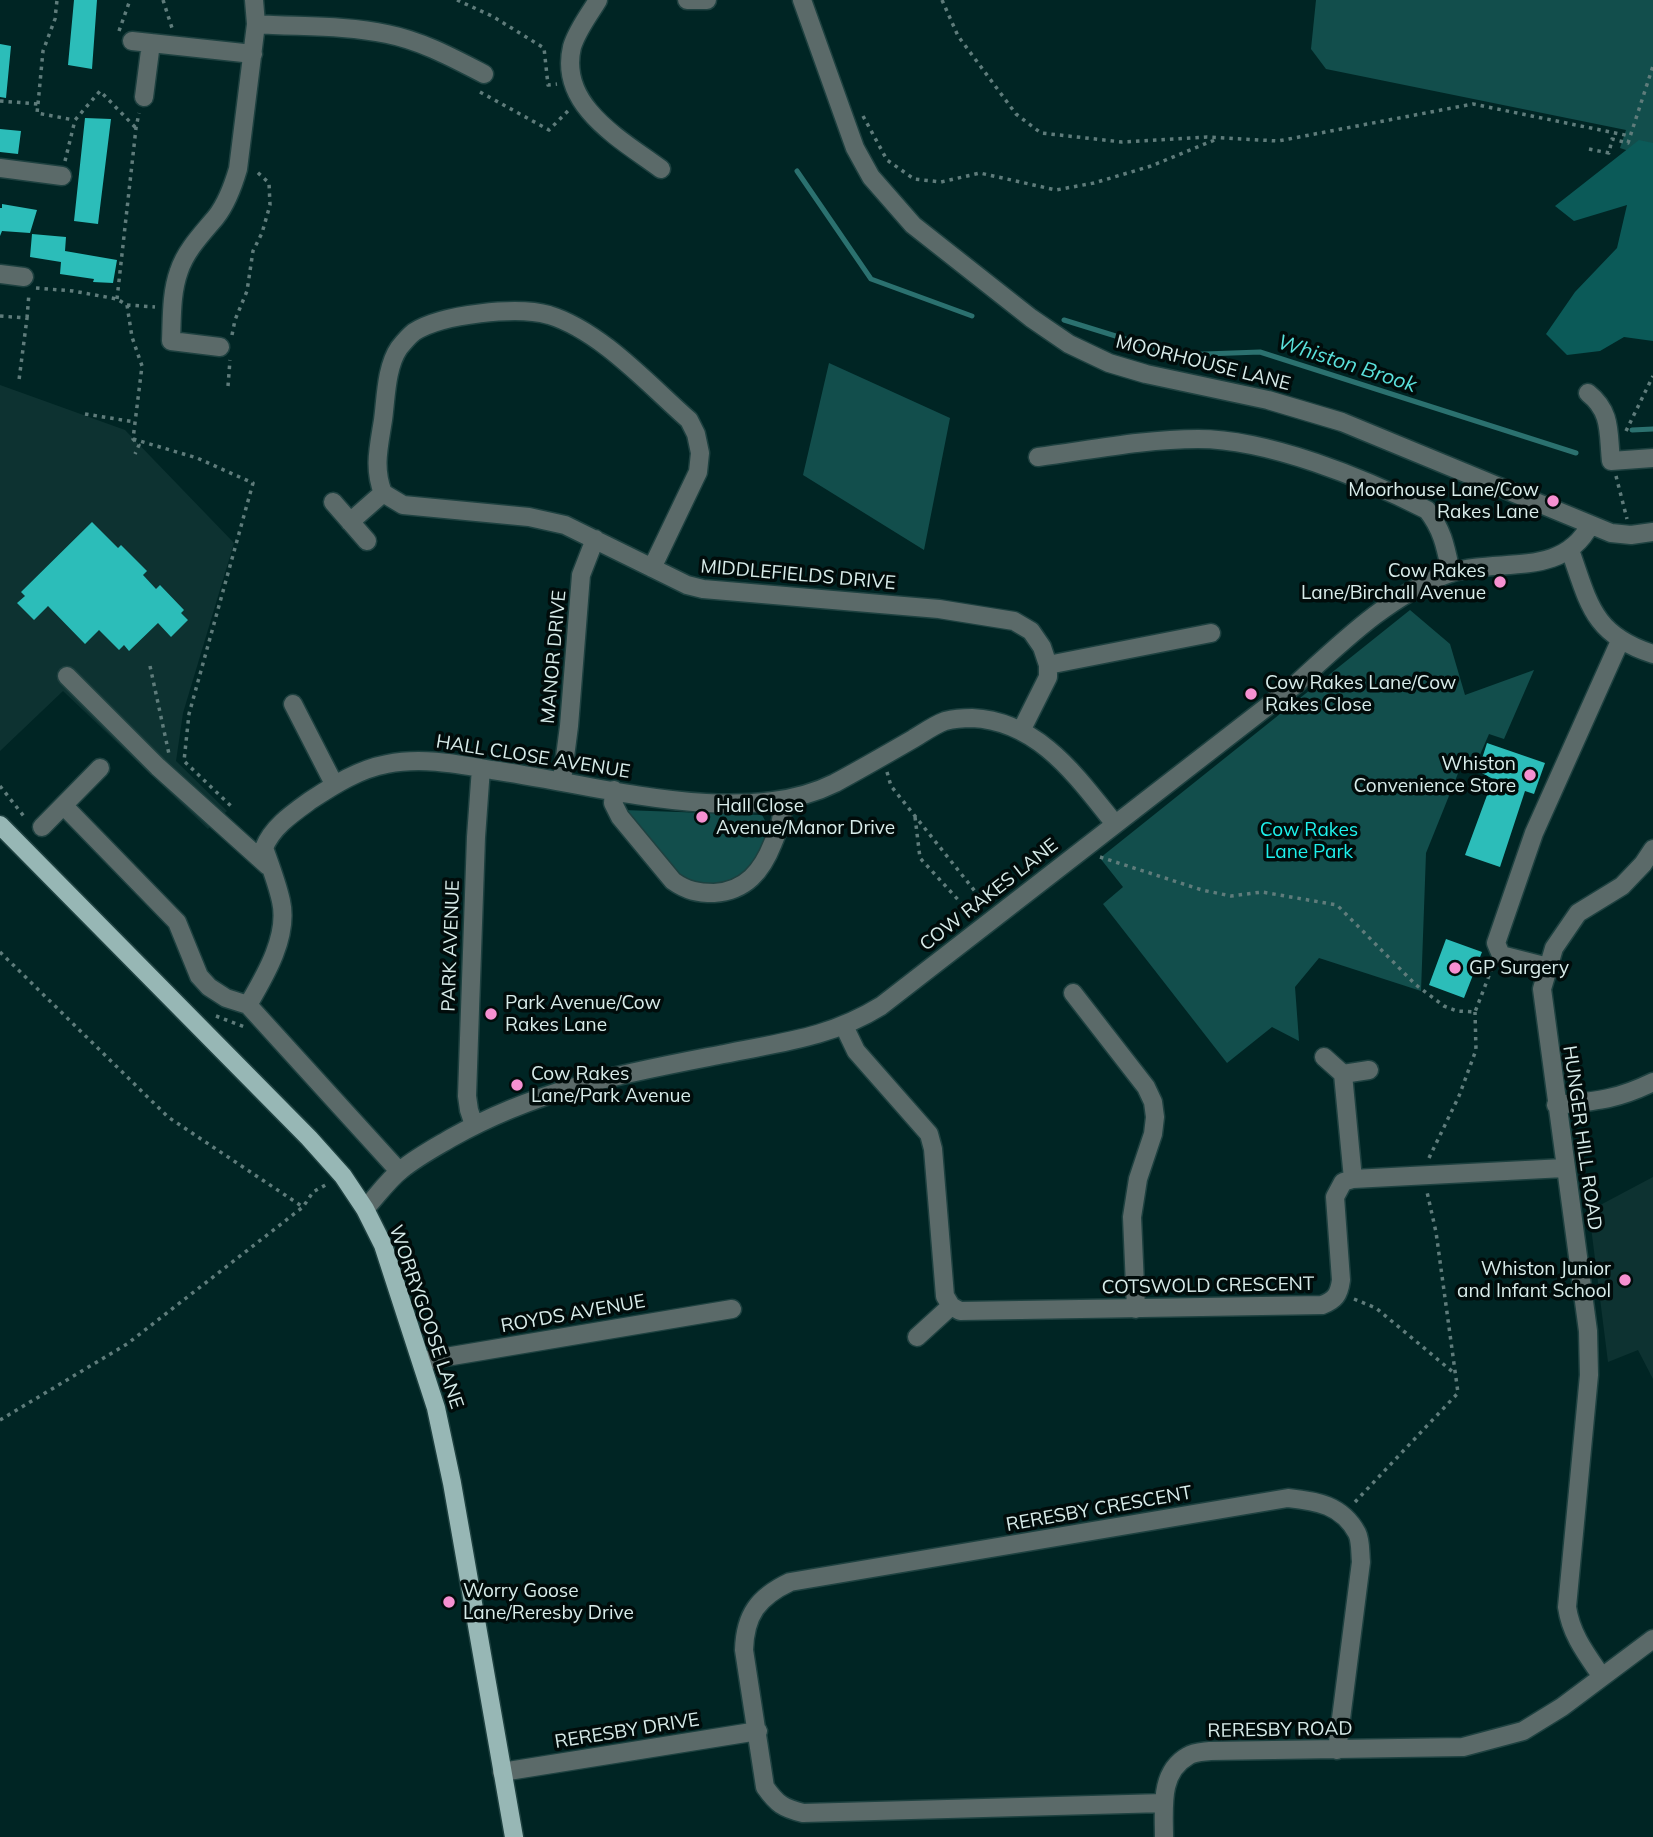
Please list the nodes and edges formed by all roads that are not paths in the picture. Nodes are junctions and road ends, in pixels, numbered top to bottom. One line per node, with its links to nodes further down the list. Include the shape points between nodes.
1 (254, 0): 6 (street)
2 (598, 0): 13 (street, via 572,47 573,82 601,125)
3 (687, 0): 4 (street)
4 (707, 0)
5 (802, 0): 24 (street, MOORHOUSE LANE, via 855,148 871,177 913,225 1069,344 1146,374 1268,400 1342,422)
6 (256, 24): 9 (street); 10 (street, via 388,34)
7 (132, 41): 8 (street)
8 (151, 43): 9 (street); 11 (street)
9 (253, 54): 17 (street, via 232,192 191,247 179,270 173,299 171,341)
10 (481, 72)
11 (144, 96)
12 (0, 168): 14 (street)
13 (662, 169)
14 (62, 176)
15 (0, 274): 16 (street)
16 (24, 277)
17 (225, 347)
18 (1588, 393): 20 (street, via 1605,411 1611,461)
19 (1038, 457): 30 (street, via 1167,440 1247,443 1324,466 1427,510 1444,537)
20 (1653, 458)
21 (383, 493): 23 (street); 26 (street, MIDDLEFIELDS DRIVE, via 402,505 529,517 565,525); 29 (street, via 376,468 390,370 412,333 436,323 493,312 547,315 595,337 689,420 696,434 698,472)
22 (333, 502): 23 (street)
23 (350, 522): 27 (street)
24 (1590, 525): 25 (street, MOORHOUSE LANE, via 1611,533); 28 (street)
25 (1653, 532)
26 (595, 539): 29 (street, MIDDLEFIELDS DRIVE); 40 (street, MANOR DRIVE, via 581,575)
27 (367, 541)
28 (1570, 550): 30 (street, COW RAKES LANE, via 1548,561); 32 (street, via 1592,611)
29 (652, 569): 34 (street, MIDDLEFIELDS DRIVE, via 703,589 939,609 1014,621 1031,631)
30 (1451, 573): 45 (street, COW RAKES LANE, via 1403,596 1353,632 1295,685)
31 (1211, 633): 34 (street)
32 (1620, 641): 33 (street); 50 (street, via 1534,833 1496,943 1501,955)
33 (1653, 654)
34 (1048, 665): 37 (street, via 1048,677)
35 (67, 676): 49 (street, via 158,767)
36 (293, 704): 41 (street)
37 (1021, 732): 43 (street, HALL CLOSE AVENUE, via 971,718 945,721 832,784); 45 (street, HALL CLOSE AVENUE, via 1064,761)
38 (100, 768): 44 (street)
39 (481, 768): 40 (street, HALL CLOSE AVENUE); 41 (street, HALL CLOSE AVENUE, via 450,763 386,764); 59 (street, PARK AVENUE, via 467,1096)
40 (562, 780): 42 (street, HALL CLOSE AVENUE)
41 (334, 785): 49 (street, HALL CLOSE AVENUE, via 296,810 269,836 264,848)
42 (614, 790): 43 (street, HALL CLOSE AVENUE, via 703,803); 43 (street, via 613,803 620,817 673,881 703,893 734,891 757,873 781,822)
43 (782, 800)
44 (64, 806): 47 (street); 52 (street, via 177,922 209,987)
45 (1115, 824): 53 (street, COW RAKES LANE, via 881,1006)
46 (0, 825): 63 (main road, WORRYGOOSE LANE, via 264,1091 343,1176)
47 (36, 825)
48 (1653, 849): 50 (street, HUNGER HILL ROAD, via 1622,886 1578,913 1554,948)
49 (271, 868): 52 (street, HALL CLOSE AVENUE, via 282,904 280,932 273,961)
50 (1548, 967): 58 (street, HUNGER HILL ROAD, via 1542,989)
51 (1073, 993): 66 (street, via 1153,1102 1153,1135 1138,1179 1132,1217)
52 (247, 1005): 61 (street)
53 (844, 1026): 59 (street, COW RAKES LANE, via 822,1035 606,1077); 64 (street, via 856,1051 929,1135 945,1296)
54 (1324, 1057): 56 (street)
55 (1369, 1070): 56 (street)
56 (1343, 1074): 62 (street)
57 (1653, 1082): 58 (street, via 1625,1096)
58 (1556, 1105): 60 (street, HUNGER HILL ROAD)
59 (474, 1125): 61 (street, COW RAKES LANE)
60 (1564, 1168): 62 (street); 70 (street, HUNGER HILL ROAD, via 1588,1331 1589,1375 1567,1607 1577,1639)
61 (399, 1171): 63 (street, COW RAKES LANE)
62 (1353, 1179): 66 (street, COTSWOLD CRESCENT, via 1343,1182 1335,1197 1340,1280 1333,1301 1322,1306)
63 (365, 1209): 68 (main road, WORRYGOOSE LANE, via 383,1245)
64 (951, 1306): 66 (street, COTSWOLD CRESCENT, via 971,1312); 67 (street)
65 (732, 1308): 68 (street, ROYDS AVENUE)
66 (1136, 1309)
67 (917, 1337)
68 (422, 1361): 73 (main road, WORRYGOOSE LANE, via 452,1483)
69 (1653, 1639): 70 (street, RERESBY ROAD)
70 (1602, 1677): 72 (street, RERESBY ROAD, via 1523,1731 1495,1740 1463,1747)
71 (758, 1731): 72 (street, RERESBY CRESCENT, via 744,1650 745,1629 755,1607 772,1590 790,1582 1288,1499 1320,1501 1343,1516 1358,1535 1361,1562); 73 (street, RERESBY DRIVE); 74 (street, via 765,1787 785,1808 803,1813)
72 (1337, 1750): 74 (street, RERESBY ROAD, via 1189,1755 1167,1781)
73 (502, 1772): 75 (main road, WORRYGOOSE LANE)
74 (1164, 1803): 76 (street, RERESBY ROAD)
75 (514, 1837)
76 (1164, 1837)

